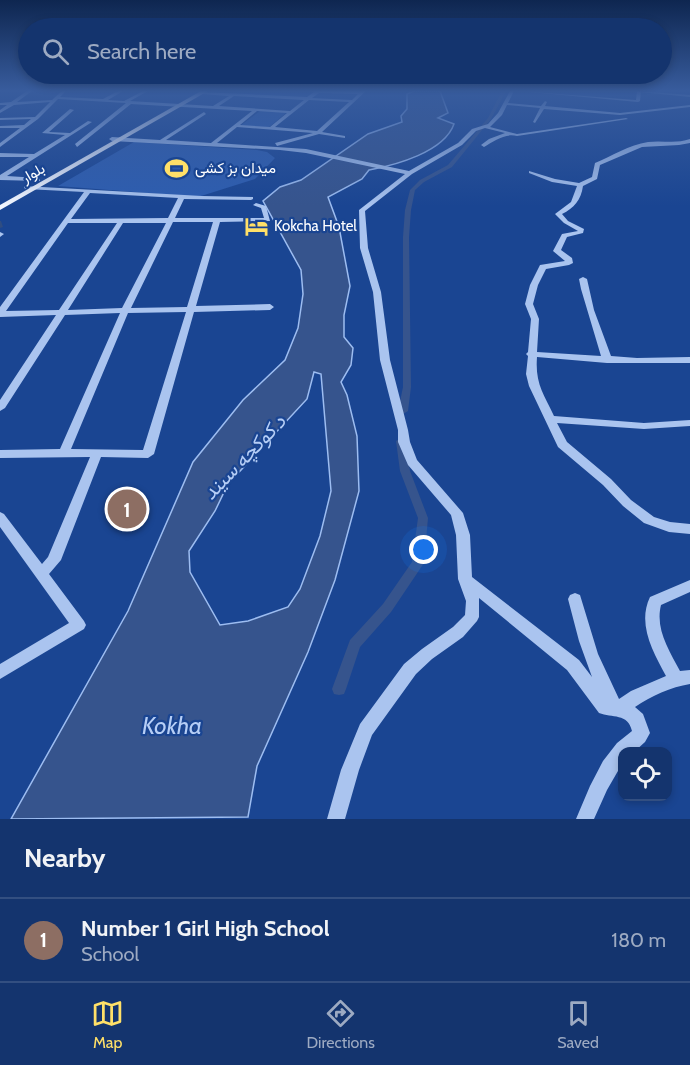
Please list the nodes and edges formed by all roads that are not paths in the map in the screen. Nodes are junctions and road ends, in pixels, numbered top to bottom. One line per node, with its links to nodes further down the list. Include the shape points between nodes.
1 (21, 129): 18 (street)
2 (48, 129): 17 (street, via 44,133)
3 (78, 129): 17 (street)
4 (95, 129): 27 (street)
5 (133, 129): 21 (main road, بلوار)
6 (179, 129): 23 (street)
7 (233, 129): 28 (street)
8 (273, 129): 15 (street)
9 (322, 129): 15 (street)
10 (477, 129): 34 (street, via 460,144)
11 (499, 129): 14 (street)
12 (510, 129): 14 (street)
13 (556, 129): 16 (street)
14 (504, 130): 16 (street)
15 (318, 133): 20 (street); 24 (street)
16 (511, 133): 25 (street)
17 (70, 134): 32 (street)
18 (14, 135): 19 (street); 26 (street)
19 (0, 136)
20 (343, 137)
21 (115, 139): 23 (street); 36 (main road, بلوار); 38 (main road, بلوار)
22 (690, 141): 37 (street, via 628,149 597,164 595,178)
23 (160, 142): 28 (street)
24 (287, 142): 29 (street); 30 (street)
25 (484, 144)
26 (0, 145)
27 (77, 145)
28 (211, 145): 29 (street)
29 (251, 148): 30 (street)
30 (297, 150): 34 (street)
31 (0, 154): 32 (street)
32 (35, 156): 35 (street)
33 (531, 172): 37 (street)
34 (410, 173): 65 (street, via 362,210 364,248 377,292 385,360 404,442 412,462 457,513 463,535)
35 (1, 177): 36 (street)
36 (38, 180): 38 (main road, بلوار)
37 (580, 185): 53 (street, via 579,199 558,214 581,229 564,236 557,246 569,263 543,267 534,285 529,304 535,319)
38 (30, 187): 39 (street); 41 (main road, بلوار); 42 (main road, بلوار)
39 (87, 192): 40 (street); 45 (street)
40 (182, 197): 43 (street); 44 (street, via 253,202 264,207 268,220)
41 (0, 202)
42 (0, 208)
43 (171, 220): 44 (street); 46 (street); 50 (street)
44 (217, 220): 49 (street)
45 (66, 221): 46 (street); 52 (street)
46 (121, 221): 51 (street)
47 (583, 279): 54 (street, via 587,306)
48 (270, 307): 49 (street)
49 (191, 308): 50 (street); 60 (street, via 148,454)
50 (126, 309): 51 (street); 59 (street)
51 (62, 311): 52 (street); 56 (street)
52 (0, 313)
53 (531, 354): 54 (street); 57 (street, via 534,386)
54 (607, 360): 55 (street)
55 (690, 360)
56 (0, 408)
57 (552, 419): 58 (street, via 644,426); 63 (street, via 562,444 627,503 649,520)
58 (690, 423)
59 (64, 453): 60 (street); 61 (street)
60 (97, 453): 64 (street, via 54,560)
61 (0, 454)
62 (1, 520): 64 (street)
63 (690, 529)
64 (41, 573): 68 (street, via 79,625)
65 (465, 579): 70 (street, via 573,665 605,707); 71 (street, via 473,601 472,617 410,669 366,730)
66 (690, 586): 69 (street, via 655,601 650,613 655,638)
67 (575, 598): 70 (street, via 600,681)
68 (0, 672)
69 (683, 678): 70 (street)
70 (618, 707): 72 (street, via 632,713 641,733 604,775)
71 (336, 819)
72 (585, 819)

